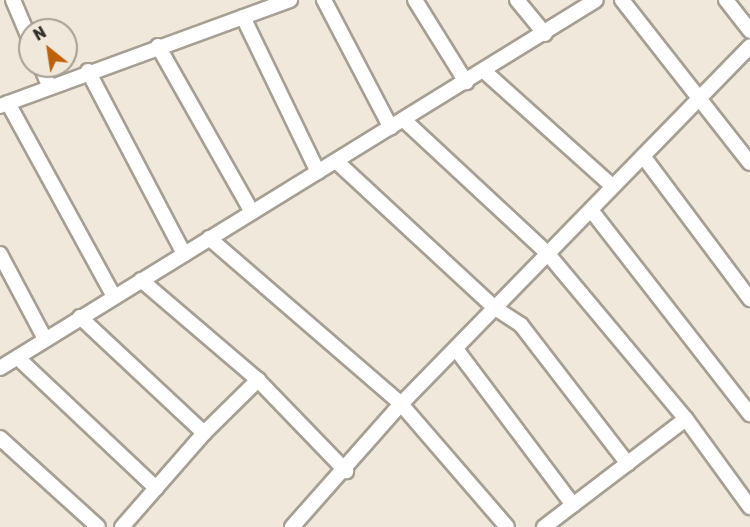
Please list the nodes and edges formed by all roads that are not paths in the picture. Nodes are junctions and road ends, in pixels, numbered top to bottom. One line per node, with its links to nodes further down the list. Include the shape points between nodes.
1 (14, 0): 10 (street)
2 (290, 0): 9 (street)
3 (324, 0): 23 (street)
4 (415, 0): 18 (street)
5 (517, 0): 12 (street)
6 (596, 0): 12 (street)
7 (622, 0): 20 (street)
8 (726, 0): 11 (street)
9 (243, 17): 13 (street); 27 (street)
10 (21, 18)
11 (750, 31)
12 (545, 34): 16 (street)
13 (158, 46): 15 (street); 30 (street)
14 (750, 46): 20 (street)
15 (88, 71): 19 (street); 33 (street)
16 (484, 71): 18 (street); 28 (street)
17 (46, 78): 19 (street)
18 (466, 82): 22 (street)
19 (49, 86): 21 (street)
20 (698, 96): 24 (street); 26 (street)
21 (4, 105): 36 (street)
22 (404, 120): 23 (street); 34 (street)
23 (391, 128): 25 (street)
24 (643, 156): 28 (street); 37 (street)
25 (336, 161): 27 (street); 38 (street)
26 (750, 163)
27 (318, 172): 30 (street)
28 (612, 186): 29 (street)
29 (591, 210): 34 (street); 46 (street)
30 (252, 212): 31 (street)
31 (209, 238): 33 (street); 45 (street)
32 (0, 254): 40 (street)
33 (184, 254): 35 (street)
34 (548, 254): 38 (street); 47 (street)
35 (141, 280): 36 (street); 44 (street)
36 (114, 297): 39 (street)
37 (750, 299)
38 (495, 308): 41 (street); 50 (street, via 521,325)
39 (80, 317): 40 (street); 48 (street)
40 (45, 339): 42 (street)
41 (456, 349): 45 (street); 53 (street)
42 (18, 358): 43 (street); 52 (street)
43 (0, 368)
44 (258, 380): 48 (street); 51 (street)
45 (401, 404): 51 (street); 58 (street)
46 (750, 414)
47 (686, 419): 50 (street); 54 (street)
48 (204, 433): 52 (street)
49 (0, 438): 55 (street)
50 (628, 464): 53 (street)
51 (346, 471): 57 (street)
52 (156, 488): 56 (street)
53 (573, 505): 59 (street)
54 (750, 507)
55 (98, 527)
56 (122, 527)
57 (292, 527)
58 (507, 527)
59 (544, 527)

